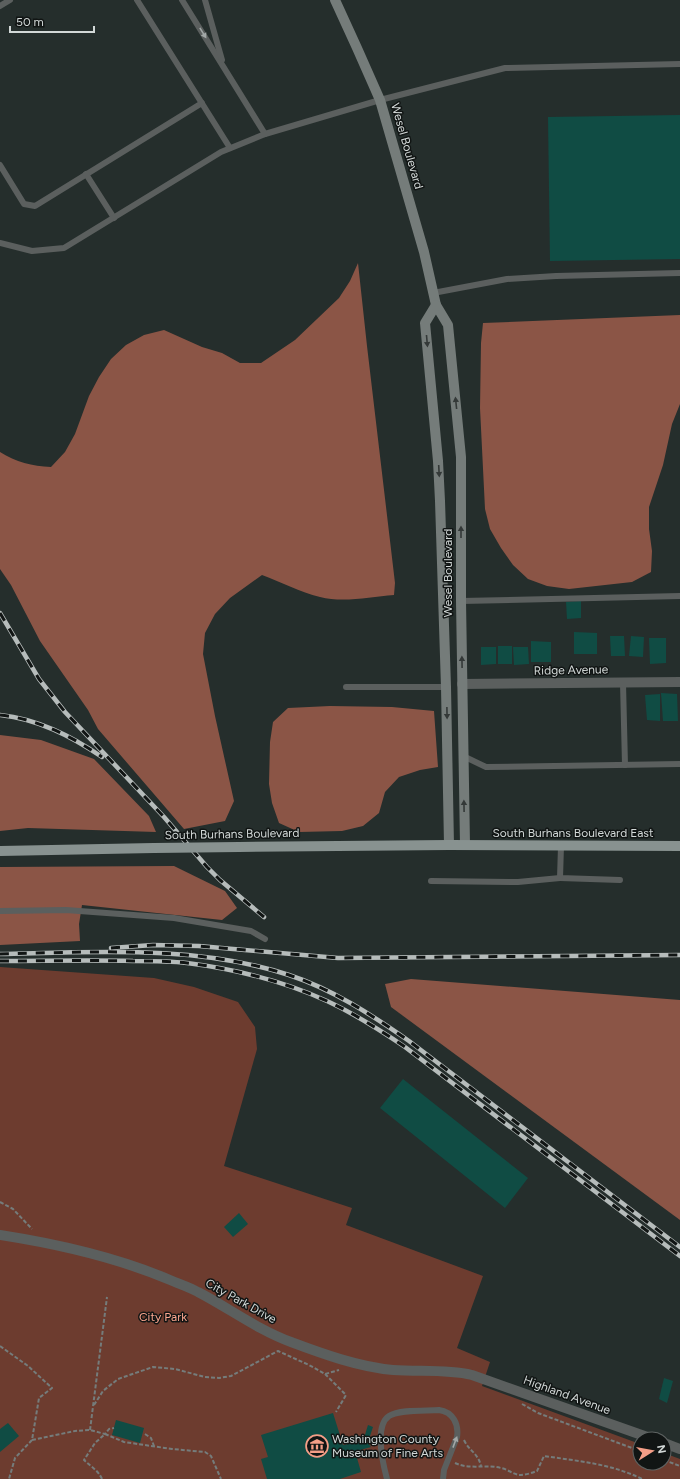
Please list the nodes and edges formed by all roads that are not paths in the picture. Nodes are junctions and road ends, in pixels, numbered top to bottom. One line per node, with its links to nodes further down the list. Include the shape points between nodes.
1 (10, 0): 6 (lane)
2 (137, 0): 10 (lane)
3 (182, 0): 8 (lane, one-way to 8)
4 (205, 0): 8 (lane)
5 (335, 0): 9 (main road, Wesel Boulevard)
6 (0, 6)
7 (680, 64): 9 (lane, via 505,68)
8 (224, 67): 11 (lane)
9 (380, 100): 11 (lane); 18 (main road, Wesel Boulevard, via 424,252)
10 (202, 103): 12 (lane); 14 (lane)
11 (265, 134): 12 (lane)
12 (230, 148): 15 (lane)
13 (0, 165): 14 (lane, via 24,204 35,206)
14 (86, 174): 15 (lane)
15 (114, 218): 16 (lane, via 64,248 32,251)
16 (0, 243)
17 (680, 273): 18 (lane, via 507,279)
18 (433, 293): 19 (main road, Wesel Boulevard)
19 (436, 305): 21 (main road, Wesel Boulevard, one-way to 19, via 461,457 448,325); 26 (main road, Wesel Boulevard, one-way to 26, via 425,323 438,462)
20 (680, 596): 21 (lane)
21 (461, 601): 24 (main road, Wesel Boulevard, one-way to 21)
22 (680, 682): 23 (street, Ridge Avenue)
23 (623, 683): 24 (street, Ridge Avenue); 29 (lane)
24 (462, 684): 27 (main road, Wesel Boulevard)
25 (346, 687): 26 (lane)
26 (446, 687): 30 (main road, Wesel Boulevard, one-way to 30)
27 (463, 756): 29 (lane, via 486,767); 31 (main road, Wesel Boulevard, one-way to 27)
28 (680, 764): 29 (lane)
29 (625, 765)
30 (449, 845): 31 (main road, South Burhans Boulevard); 34 (main road, South Burhans Boulevard, bridge)
31 (465, 845): 32 (main road, South Burhans Boulevard East)
32 (561, 846): 33 (main road, South Burhans Boulevard East); 35 (lane)
33 (680, 846)
34 (0, 851)
35 (560, 878): 36 (lane); 37 (lane, via 518,882)
36 (620, 880)
37 (431, 881)
38 (0, 911): 39 (lane, via 66,910 174,918 251,931)
39 (265, 939)
40 (0, 1235): 41 (street, City Park Drive, via 42,1242 148,1271 197,1292 252,1324 290,1342 333,1356 394,1370 441,1370)
41 (472, 1375): 42 (street, Highland Avenue)
42 (632, 1432)
43 (387, 1479): 44 (lane, one-way to 43, via 458,1431 452,1416 439,1410 394,1414 385,1420 381,1430)
44 (443, 1479)

